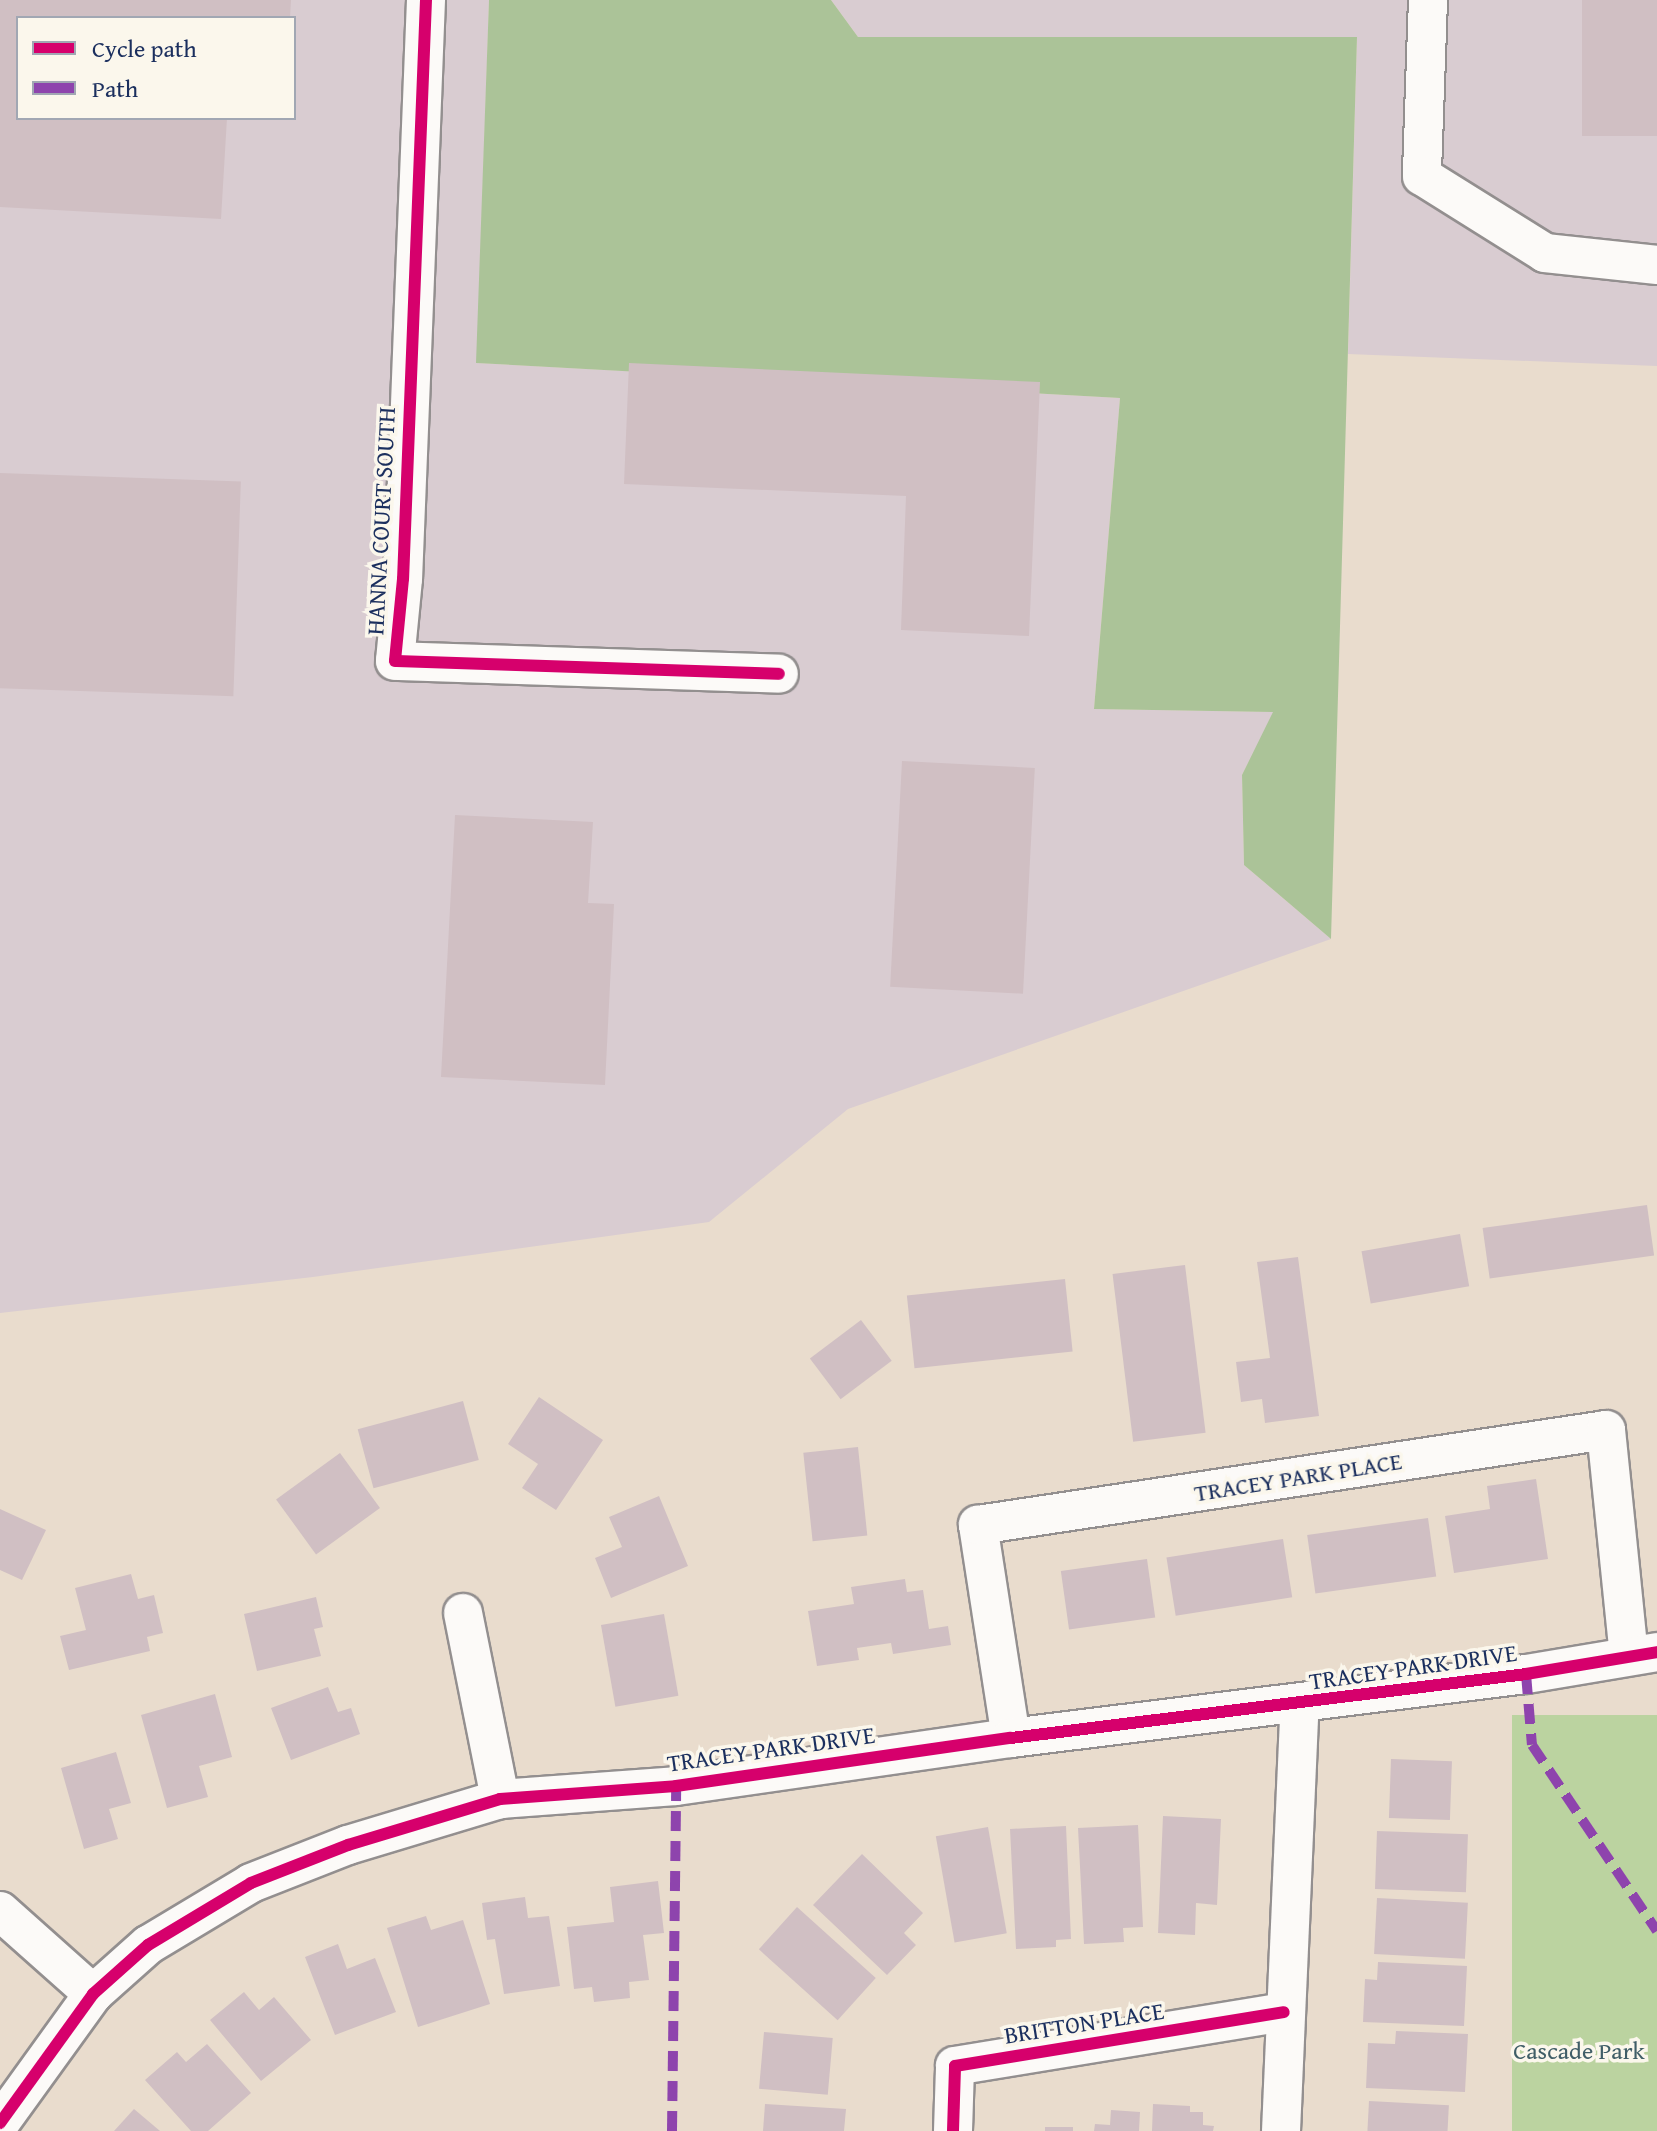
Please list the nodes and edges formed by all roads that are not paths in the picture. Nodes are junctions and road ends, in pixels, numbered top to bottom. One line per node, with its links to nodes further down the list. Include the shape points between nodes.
1 (426, 0): 4 (street, HANNA COURT SOUTH, via 403,579 395,661)
2 (1428, 0): 3 (street, via 1422,176 1545,253)
3 (1657, 265)
4 (779, 674)
5 (463, 1613): 9 (street)
6 (1643, 1654): 7 (street, TRACEY PARK DRIVE); 8 (street, TRACEY PARK PLACE, via 1606,1430 978,1525)
7 (1300, 1704): 8 (street, TRACEY PARK DRIVE); 12 (street)
8 (1011, 1738): 9 (street, TRACEY PARK DRIVE, via 676,1786)
9 (500, 1799): 11 (street, TRACEY PARK DRIVE, via 348,1845 251,1883 148,1945)
10 (0, 1911): 11 (street)
11 (93, 1994): 13 (street, TRACEY PARK DRIVE)
12 (1284, 2012): 14 (street, BRITTON PLACE, via 955,2066); 15 (street)
13 (0, 2123)
14 (953, 2131)
15 (1281, 2131)

